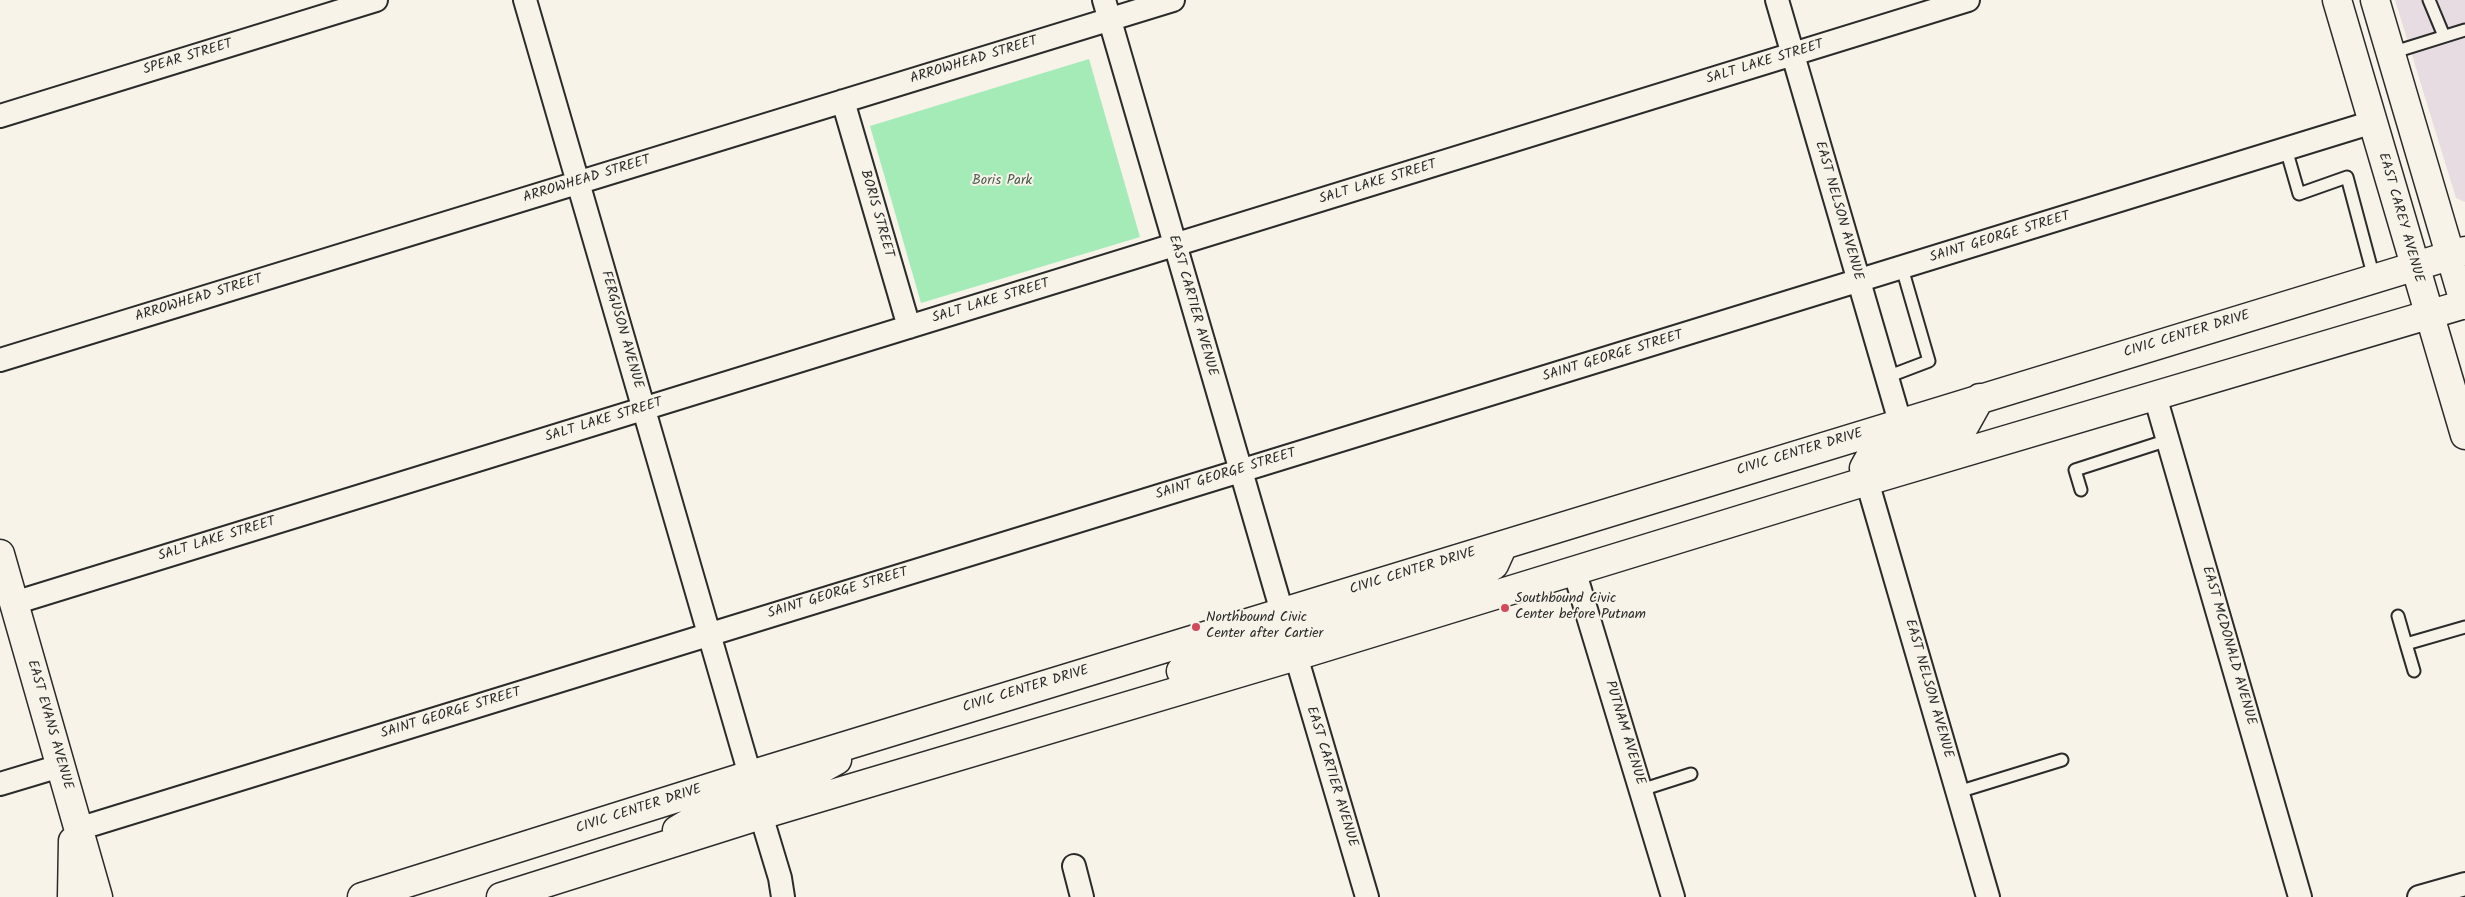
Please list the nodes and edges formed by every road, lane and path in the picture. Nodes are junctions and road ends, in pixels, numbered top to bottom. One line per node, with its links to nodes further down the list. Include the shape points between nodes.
1 (376, 0): 15 (street, SPEAR STREET)
2 (525, 0): 18 (street, FERGUSON AVENUE)
3 (1173, 0): 9 (street, ARROWHEAD STREET)
4 (1776, 0): 13 (street, EAST NELSON AVENUE)
5 (1968, 0): 13 (street, SALT LAKE STREET)
6 (2337, 0): 16 (main road, EAST CAREY AVENUE)
7 (2375, 0): 12 (main road)
8 (2429, 0): 11 (lane)
9 (1106, 10): 14 (street, ARROWHEAD STREET); 19 (street, EAST CARTIER AVENUE)
10 (2465, 30): 11 (lane)
11 (2444, 36): 12 (lane)
12 (2391, 53): 20 (main road)
13 (1793, 55): 19 (street, SALT LAKE STREET); 24 (street, EAST NELSON AVENUE)
14 (843, 101): 18 (street, ARROWHEAD STREET); 27 (street, BORIS STREET)
15 (0, 116)
16 (2373, 122): 17 (street, SAINT GEORGE STREET); 21 (main road, EAST CAREY AVENUE)
17 (2286, 149): 22 (street, SAINT GEORGE STREET); 23 (lane, via 2299,194 2346,178)
18 (578, 183): 28 (street, ARROWHEAD STREET); 32 (street, FERGUSON AVENUE)
19 (1175, 246): 27 (street, SALT LAKE STREET); 36 (street, EAST CARTIER AVENUE)
20 (2458, 253): 21 (main road, CIVIC CENTER DRIVE); 25 (main road)
21 (2414, 266): 23 (main road, CIVIC CENTER DRIVE); 26 (main road, EAST CAREY AVENUE)
22 (1902, 268): 24 (street, SAINT GEORGE STREET); 29 (lane, via 1929,361)
23 (2374, 278): 31 (main road, CIVIC CENTER DRIVE)
24 (1858, 281): 29 (street, EAST NELSON AVENUE); 36 (street, SAINT GEORGE STREET)
25 (2465, 304): 26 (main road)
26 (2429, 315): 30 (main road); 34 (main road, EAST CAREY AVENUE)
27 (909, 327): 32 (street, SALT LAKE STREET)
28 (0, 360)
29 (1887, 376): 33 (street, EAST NELSON AVENUE)
30 (2155, 396): 35 (street, EAST MCDONALD AVENUE); 37 (main road)
31 (1980, 398): 33 (main road, CIVIC CENTER DRIVE); 37 (main road, via 1965,425 1886,450 1870,459 1864,468)
32 (644, 409): 42 (street, SALT LAKE STREET); 46 (street, FERGUSON AVENUE)
33 (1900, 422): 39 (main road, CIVIC CENTER DRIVE)
34 (2465, 435)
35 (2168, 440): 38 (lane, via 2075,470); 73 (street, EAST MCDONALD AVENUE)
36 (1240, 471): 43 (street, EAST CARTIER AVENUE); 46 (street, SAINT GEORGE STREET)
37 (1867, 481): 41 (main road); 58 (street, EAST NELSON AVENUE)
38 (2080, 490)
39 (1503, 545): 43 (main road, CIVIC CENTER DRIVE); 48 (main road, via 1494,564 1481,573 1305,629 1295,636)
40 (0, 554): 42 (main road, EAST EVANS AVENUE)
41 (1574, 570): 48 (main road); 57 (street, PUTNAM AVENUE)
42 (14, 603): 53 (main road, EAST EVANS AVENUE)
43 (1282, 612): 50 (main road, via 1283,628 1275,637 1253,648 1091,702); 51 (main road, CIVIC CENTER DRIVE)
44 (2398, 616): 47 (lane)
45 (2465, 627): 47 (lane)
46 (709, 634): 55 (street, FERGUSON AVENUE); 60 (street, SAINT GEORGE STREET)
47 (2406, 644): 49 (lane)
48 (1296, 656): 50 (main road); 70 (street, EAST CARTIER AVENUE)
49 (2414, 671)
50 (1082, 720): 59 (main road)
51 (889, 732): 55 (main road, CIVIC CENTER DRIVE); 59 (main road, via 794,784 768,792 762,801)
52 (2062, 760): 58 (lane)
53 (60, 766): 56 (street); 60 (main road, EAST EVANS AVENUE)
54 (1691, 774): 57 (lane)
55 (750, 775): 61 (main road, via 750,784 732,804 709,811); 66 (main road, CIVIC CENTER DRIVE)
56 (0, 784)
57 (1641, 790): 71 (street, PUTNAM AVENUE)
58 (1958, 792): 72 (street, EAST NELSON AVENUE)
59 (761, 815): 61 (main road); 68 (street)
60 (76, 820): 64 (main road); 65 (main road, EAST EVANS AVENUE)
61 (632, 856): 67 (main road)
62 (1074, 866): 69 (street)
63 (2465, 884): 74 (street)
64 (72, 897)
65 (98, 897)
66 (362, 897)
67 (501, 897)
68 (783, 897)
69 (1082, 897)
70 (1367, 897)
71 (1673, 897)
72 (1988, 897)
73 (2300, 897)
74 (2419, 897)

